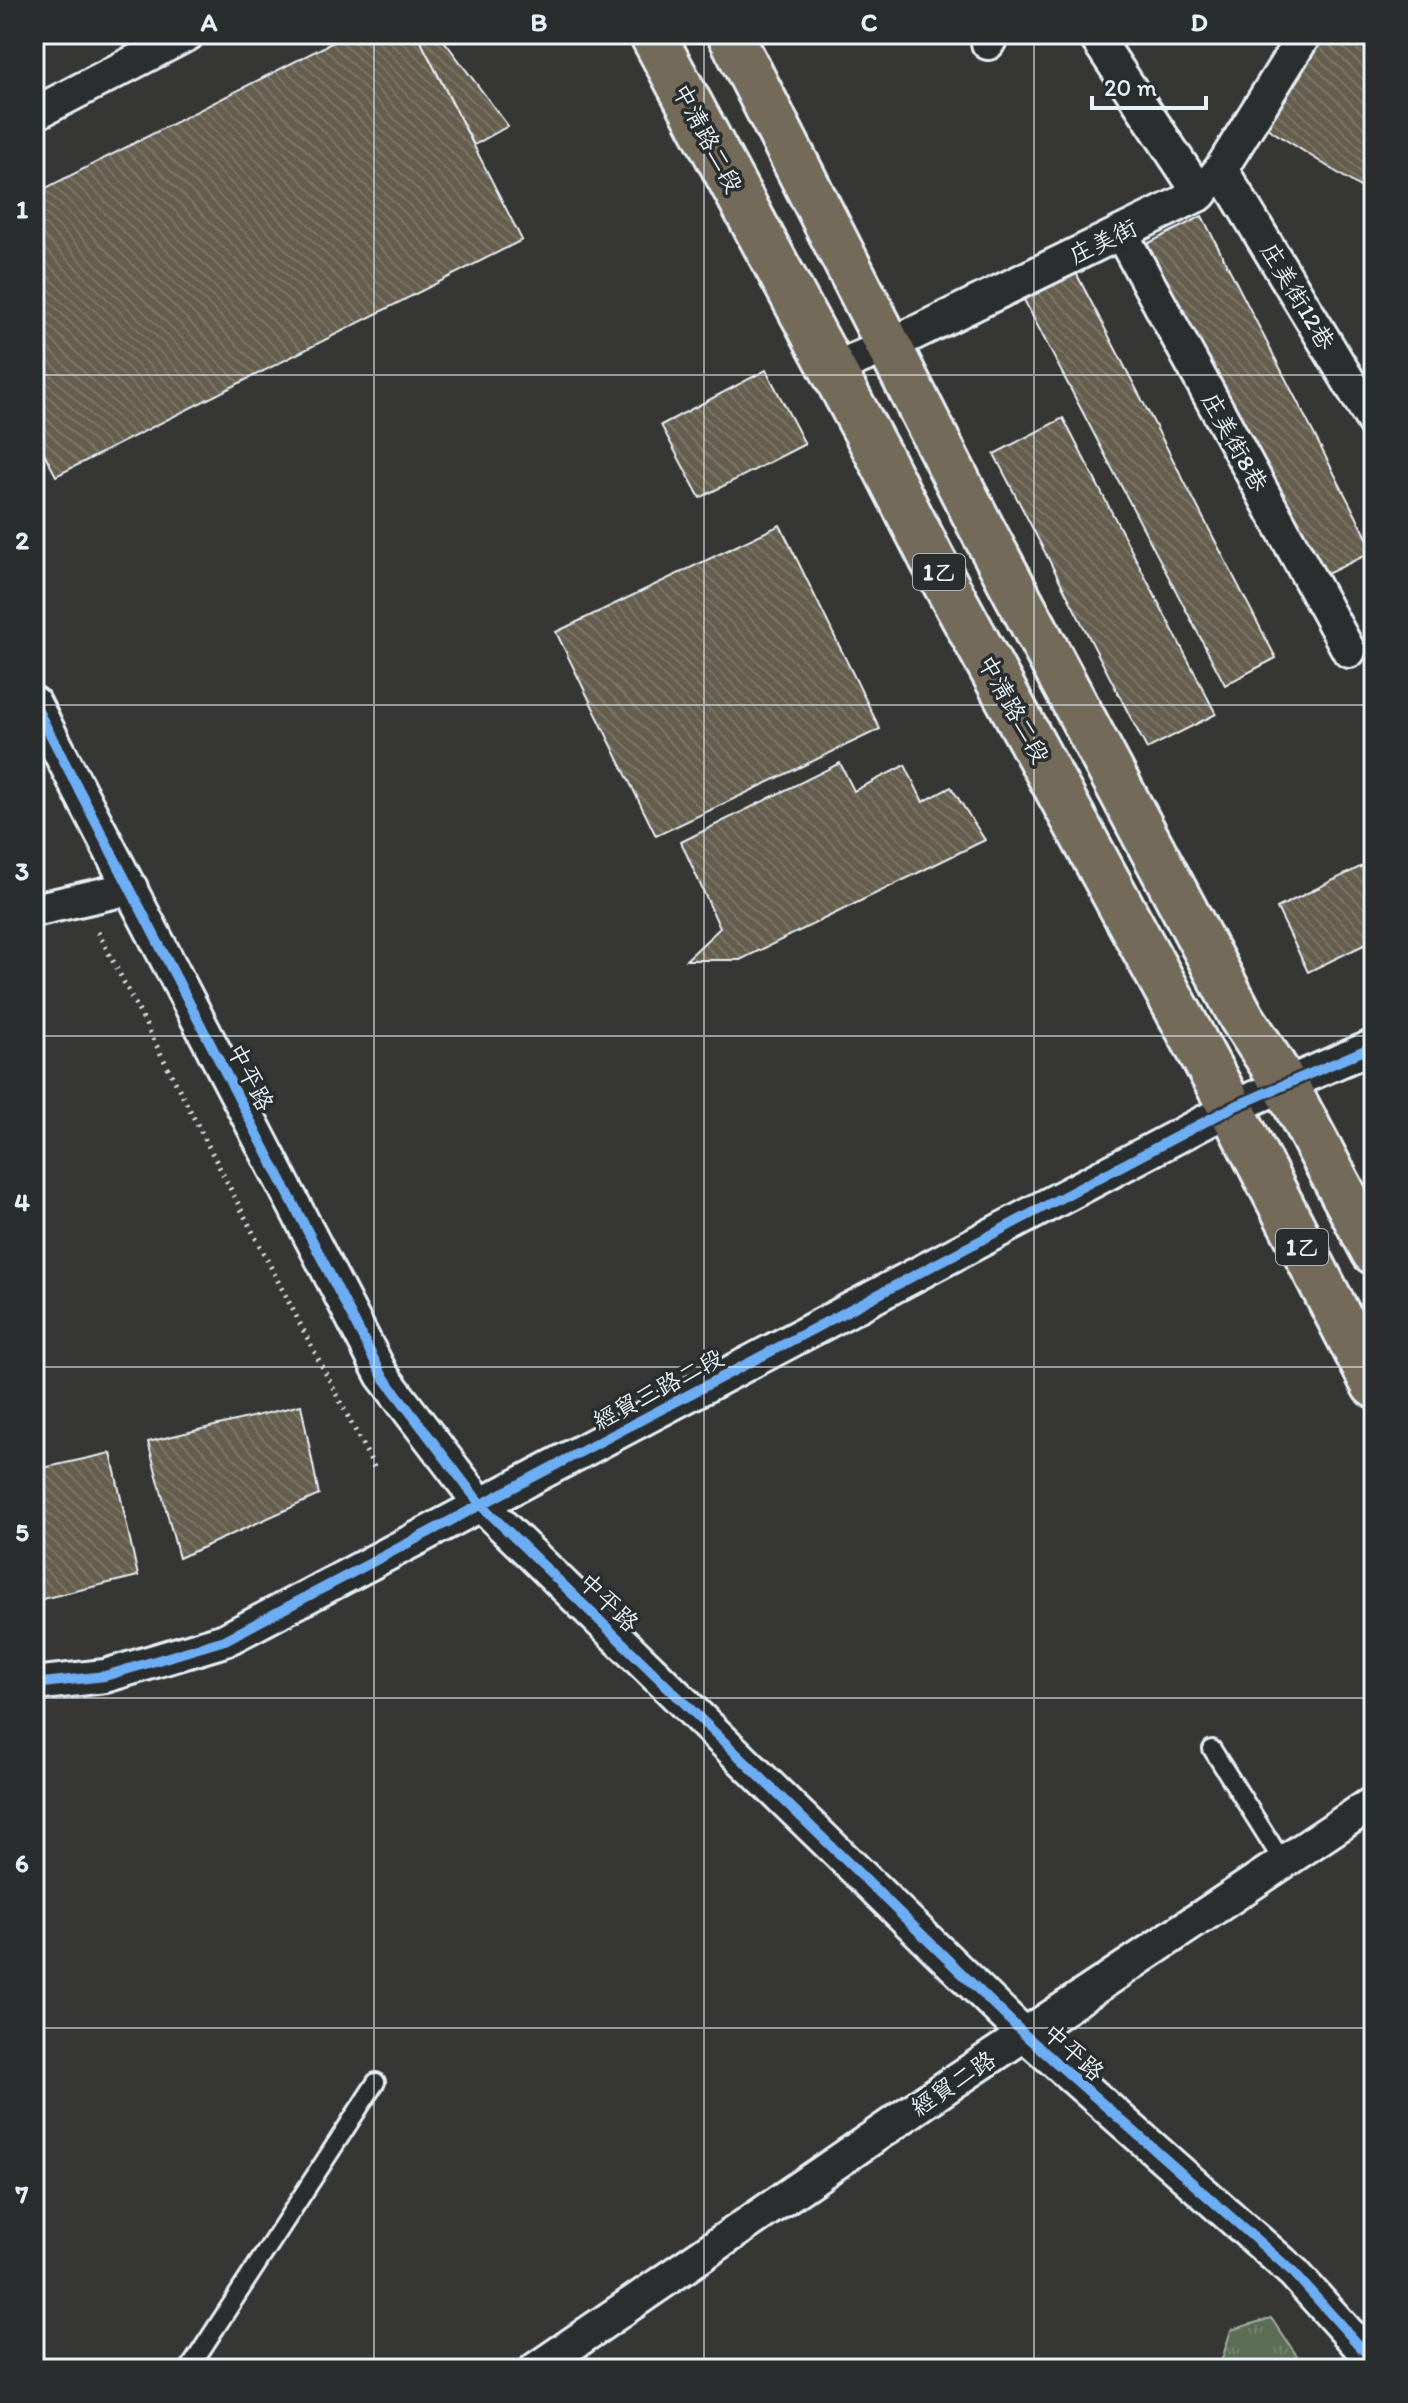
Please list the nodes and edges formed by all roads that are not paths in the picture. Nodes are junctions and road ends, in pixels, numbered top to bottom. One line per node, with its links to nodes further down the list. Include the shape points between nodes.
1 (188, 34): 6 (street)
2 (652, 34): 11 (main road, 中清路二段 / 1乙)
3 (730, 34): 10 (main road, 1乙)
4 (1094, 34): 8 (street)
5 (1305, 34): 7 (street, 庄美街)
6 (34, 114)
7 (1221, 169): 8 (street, 庄美街); 12 (street, 庄美街12巷)
8 (1200, 194): 9 (street, 庄美街)
9 (1121, 233): 10 (street, 庄美街); 13 (street, 庄美街8巷)
10 (890, 345): 11 (street, 庄美街); 18 (main road, 1乙, via 1234,1004)
11 (832, 369): 19 (main road, 中清路二段 / 1乙)
12 (1374, 423)
13 (1349, 651)
14 (34, 703): 15 (street, 中平路)
15 (131, 888): 16 (street); 22 (street, 中平路, via 382,1375)
16 (34, 910)
17 (1374, 1046): 18 (street, 經貿三路二段)
18 (1286, 1086): 19 (street, 經貿三路二段); 20 (main road, 1乙)
19 (1231, 1108): 21 (main road, 中清路二段 / 1乙); 22 (street, 經貿三路二段)
20 (1374, 1252)
21 (1374, 1385)
22 (481, 1505): 23 (street, 經貿三路二段, via 225,1640 105,1676); 27 (street, 中平路)
23 (34, 1684)
24 (1212, 1749): 26 (lane)
25 (1374, 1802): 26 (street, 經貿二路)
26 (1283, 1862): 27 (street, 經貿二路)
27 (1025, 2035): 29 (street, 中平路, via 1294,2273); 31 (street, 經貿二路)
28 (376, 2082): 30 (lane)
29 (1374, 2362)
30 (189, 2369)
31 (536, 2369)

